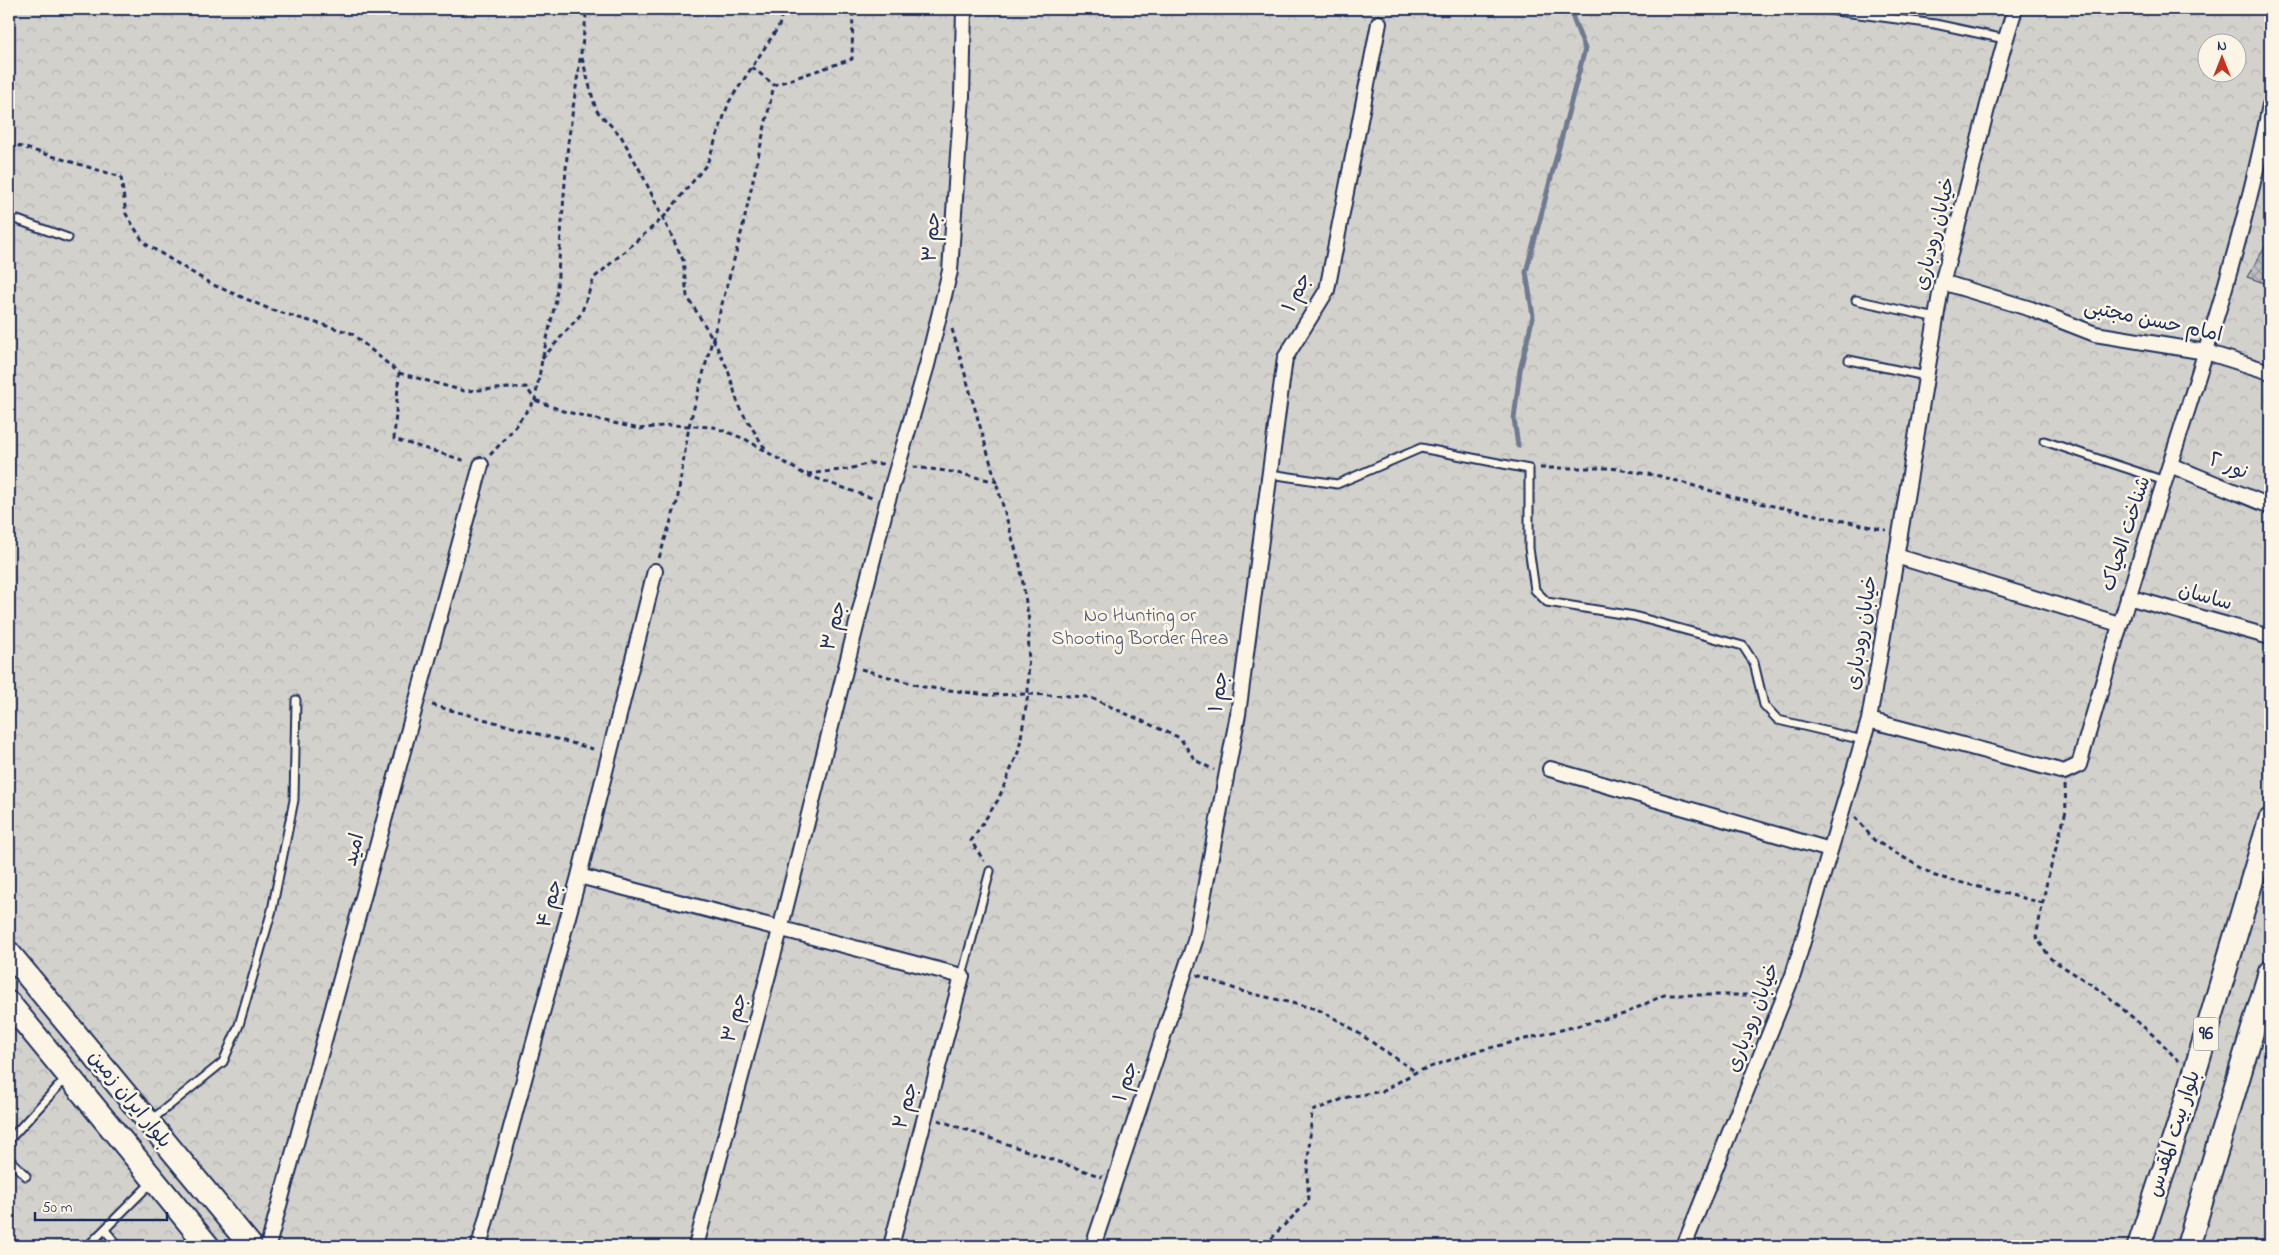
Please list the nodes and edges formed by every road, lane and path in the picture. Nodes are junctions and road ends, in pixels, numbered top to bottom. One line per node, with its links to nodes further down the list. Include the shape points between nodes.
1 (584, 9): 9 (path, via 586,18)
2 (783, 9): 10 (path, via 779,26)
3 (853, 9): 11 (path, via 852,60)
4 (964, 9): 18 (street, جم ۳, via 958,178 950,271)
5 (1821, 9): 8 (lane, via 1935,24)
6 (2015, 9): 8 (street, خیابان رودباری)
7 (1379, 23): 35 (street, جم ۱, via 1326,290 1285,358)
8 (2005, 39): 17 (street, خیابان رودباری)
9 (581, 55): 15 (path, via 596,110 621,136); 23 (path, via 568,143 556,300)
10 (752, 67): 11 (path); 15 (path, via 729,102 707,164)
11 (774, 85): 21 (path, via 742,230)
12 (2270, 105): 22 (street, شناخت الحیاک, via 2262,148)
13 (9, 142): 26 (path, via 121,177 126,214 144,243 211,284 272,310 351,333)
14 (9, 217): 16 (lane)
15 (664, 217): 21 (path, via 683,260 687,296); 23 (path, via 594,278 581,314)
16 (68, 238)
17 (1942, 282): 20 (street, خیابان رودباری); 22 (street, امام حسن مجتبی, via 2030,309 2095,334)
18 (944, 297): 37 (street, جم ۳); 46 (path, via 1020,565 1029,621)
19 (1856, 300): 20 (lane)
20 (1936, 318): 27 (street, خیابان رودباری)
21 (713, 339): 29 (path); 31 (path, via 728,370 739,407)
22 (2206, 352): 25 (street, امام حسن مجتبی); 33 (street, شناخت الحیاک)
23 (542, 360): 28 (path)
24 (1849, 360): 27 (lane)
25 (2270, 372)
26 (399, 373): 28 (path, via 464,391 526,387); 32 (path, via 394,439)
27 (1926, 376): 39 (street, خیابان رودباری)
28 (535, 400): 29 (path, via 563,412 639,429); 32 (path)
29 (689, 426): 31 (path, via 714,427); 41 (path, via 677,502)
30 (2044, 441): 36 (lane)
31 (767, 452): 37 (path, via 804,474)
32 (481, 465): 48 (street, امید)
33 (2170, 465): 36 (street, شناخت الحیاک); 38 (street, نور ٢)
34 (1529, 468): 35 (lane, via 1421,448 1338,484); 39 (path, via 1610,468 1660,476 1736,498); 50 (lane, via 1528,548 1535,590 1547,602 1634,616 1743,646 1754,663 1764,705 1778,720)
35 (1270, 474): 54 (street, جم ۱, via 1238,714)
36 (2165, 481): 42 (street, شناخت الحیاک)
37 (887, 503): 45 (street, جم ۳)
38 (2270, 506)
39 (1900, 533): 40 (street, خیابان رودباری)
40 (1896, 556): 43 (street); 49 (street, خیابان رودباری)
41 (656, 571): 51 (street, جم ۴)
42 (2128, 597): 43 (street, شناخت الحیاک); 44 (street, ساسان)
43 (2119, 624): 53 (street, شناخت الحیاک, via 2079,765)
44 (2270, 637)
45 (846, 665): 46 (path, via 924,687 989,696); 61 (street, جم ۳)
46 (1028, 694): 54 (path, via 1089,697 1180,738 1195,760); 58 (path, via 1019,750 998,800 971,841)
47 (296, 700): 72 (lane, via 294,800 272,910 239,1025 223,1062)
48 (416, 700): 51 (path); 83 (street, امید)
49 (1869, 720): 50 (street, خیابان رودباری); 53 (street)
50 (1863, 740): 55 (street, خیابان رودباری)
51 (610, 754): 59 (street, جم ۴)
52 (1550, 769): 57 (street)
53 (2064, 772): 60 (path, via 2066,811)
54 (1226, 777): 63 (street, جم ۱, via 1195,941)
55 (1844, 803): 57 (street, خیابان رودباری); 60 (path, via 1874,840 1935,876)
56 (2270, 824): 70 (main road, بلوار بیت المقدس / 96)
57 (1830, 850): 66 (street, خیابان رودباری)
58 (990, 872): 65 (lane)
59 (579, 876): 61 (street); 84 (street, جم ۴)
60 (2043, 903): 70 (path, via 2036,937 2051,960 2103,992 2161,1042)
61 (780, 930): 65 (street); 85 (street, جم ۳)
62 (9, 952): 72 (main road, بلوار ایران زمین)
63 (1185, 971): 68 (path, via 1241,991 1317,1009); 77 (street, جم ۱)
64 (2270, 972): 91 (main road, 96)
65 (962, 976): 71 (street, جم ۲)
66 (1785, 994): 68 (path, via 1664,995 1624,1014 1470,1053); 89 (street, خیابان رودباری)
67 (9, 1003): 69 (main road, بلوار ایران زمین)
68 (1416, 1072): 88 (path, via 1383,1091 1348,1097 1312,1111 1307,1174 1310,1200)
69 (68, 1076): 73 (lane); 76 (main road, بلوار ایران زمین)
70 (2194, 1077): 90 (main road, بلوار بیت المقدس / 96)
71 (926, 1116): 77 (path); 86 (street, جم ۲)
72 (148, 1123): 82 (main road, بلوار ایران زمین)
73 (9, 1140)
74 (9, 1159): 75 (lane)
75 (26, 1176)
76 (153, 1181): 78 (lane); 81 (main road, بلوار ایران زمین)
77 (1115, 1181): 87 (street, جم ۱)
78 (104, 1230): 79 (lane); 80 (lane)
79 (89, 1245)
80 (118, 1246)
81 (208, 1246)
82 (251, 1246)
83 (268, 1246)
84 (479, 1246)
85 (696, 1246)
86 (891, 1246)
87 (1093, 1246)
88 (1266, 1246)
89 (1684, 1246)
90 (2139, 1246)
91 (2190, 1246)

